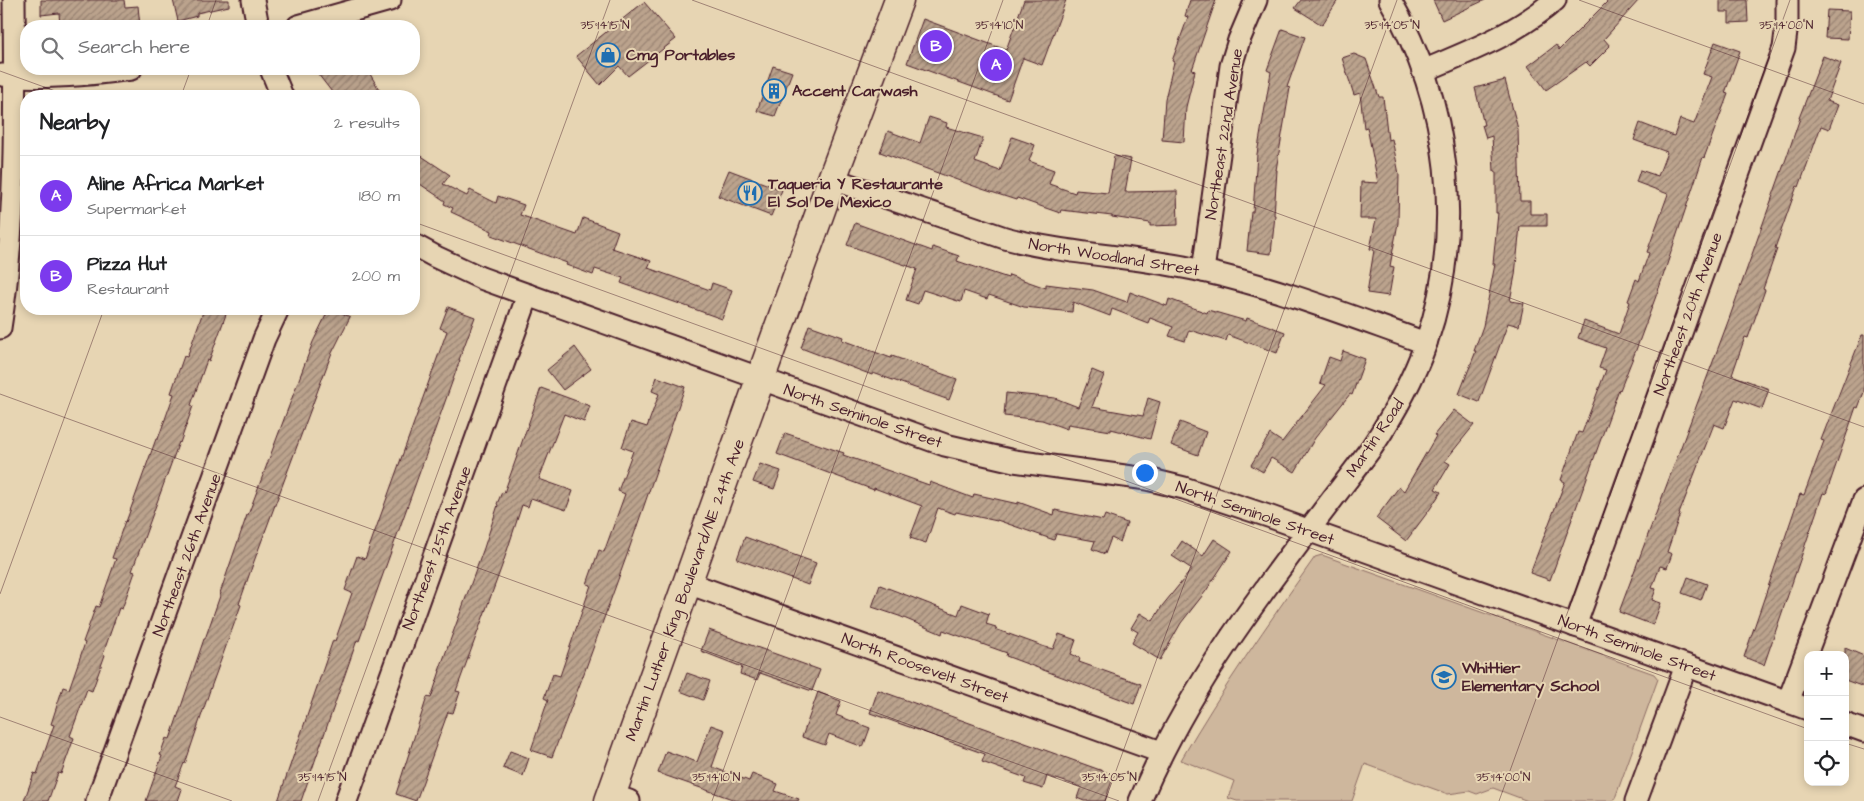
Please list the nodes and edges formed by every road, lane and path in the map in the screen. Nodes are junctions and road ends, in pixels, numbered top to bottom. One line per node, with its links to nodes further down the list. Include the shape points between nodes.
1 (14, 0): 14 (street)
2 (253, 0): 9 (street)
3 (390, 0): 10 (street)
4 (899, 0): 16 (main road, Martin Luther King Boulevard/NE 24th Ave)
5 (1256, 0): 18 (street, Northeast 22nd Avenue, via 1231,66)
6 (1390, 0): 11 (street, Martin Road)
7 (1555, 0): 11 (street, via 1527,22 1490,43)
8 (1787, 0): 27 (street, Northeast 20th Avenue, via 1784,48)
9 (257, 20)
10 (319, 20)
11 (1423, 71): 22 (street, Martin Road, via 1442,141 1448,214 1441,282)
12 (51, 75): 14 (street)
13 (273, 75): 15 (street)
14 (7, 76): 21 (street, via 14,176)
15 (280, 90)
16 (832, 179): 18 (street, North Woodland Street, via 1034,246 1148,260); 23 (main road, Martin Luther King Boulevard/NE 24th Ave)
17 (420, 248): 19 (street, North Seminole Street, via 456,267)
18 (1203, 271): 22 (street, North Woodland Street, via 1280,292)
19 (528, 295): 23 (street, North Seminole Street); 36 (street, Northeast 25th Avenue)
20 (275, 315): 35 (street, Northeast 26th Avenue)
21 (0, 328)
22 (1426, 343): 25 (street, Martin Road, via 1390,420)
23 (760, 379): 25 (street, North Seminole Street, via 945,445 1014,461 1148,479 1184,488); 26 (main road, Martin Luther King Boulevard/NE 24th Ave)
24 (1864, 500): 29 (street)
25 (1309, 531): 27 (street, North Seminole Street); 33 (street, Martin Road, via 1217,657)
26 (688, 583): 33 (street, North Roosevelt Street); 34 (main road, Martin Luther King Boulevard/NE 24th Ave)
27 (1575, 626): 28 (street, North Seminole Street)
28 (1686, 666): 29 (street, North Seminole Street); 38 (street)
29 (1788, 702): 30 (street, North Seminole Street)
30 (1804, 708)
31 (1849, 725): 32 (street)
32 (1864, 731)
33 (1161, 752): 37 (street, Martin Road)
34 (617, 799)
35 (97, 801)
36 (346, 801)
37 (1140, 801)
38 (1636, 801)

